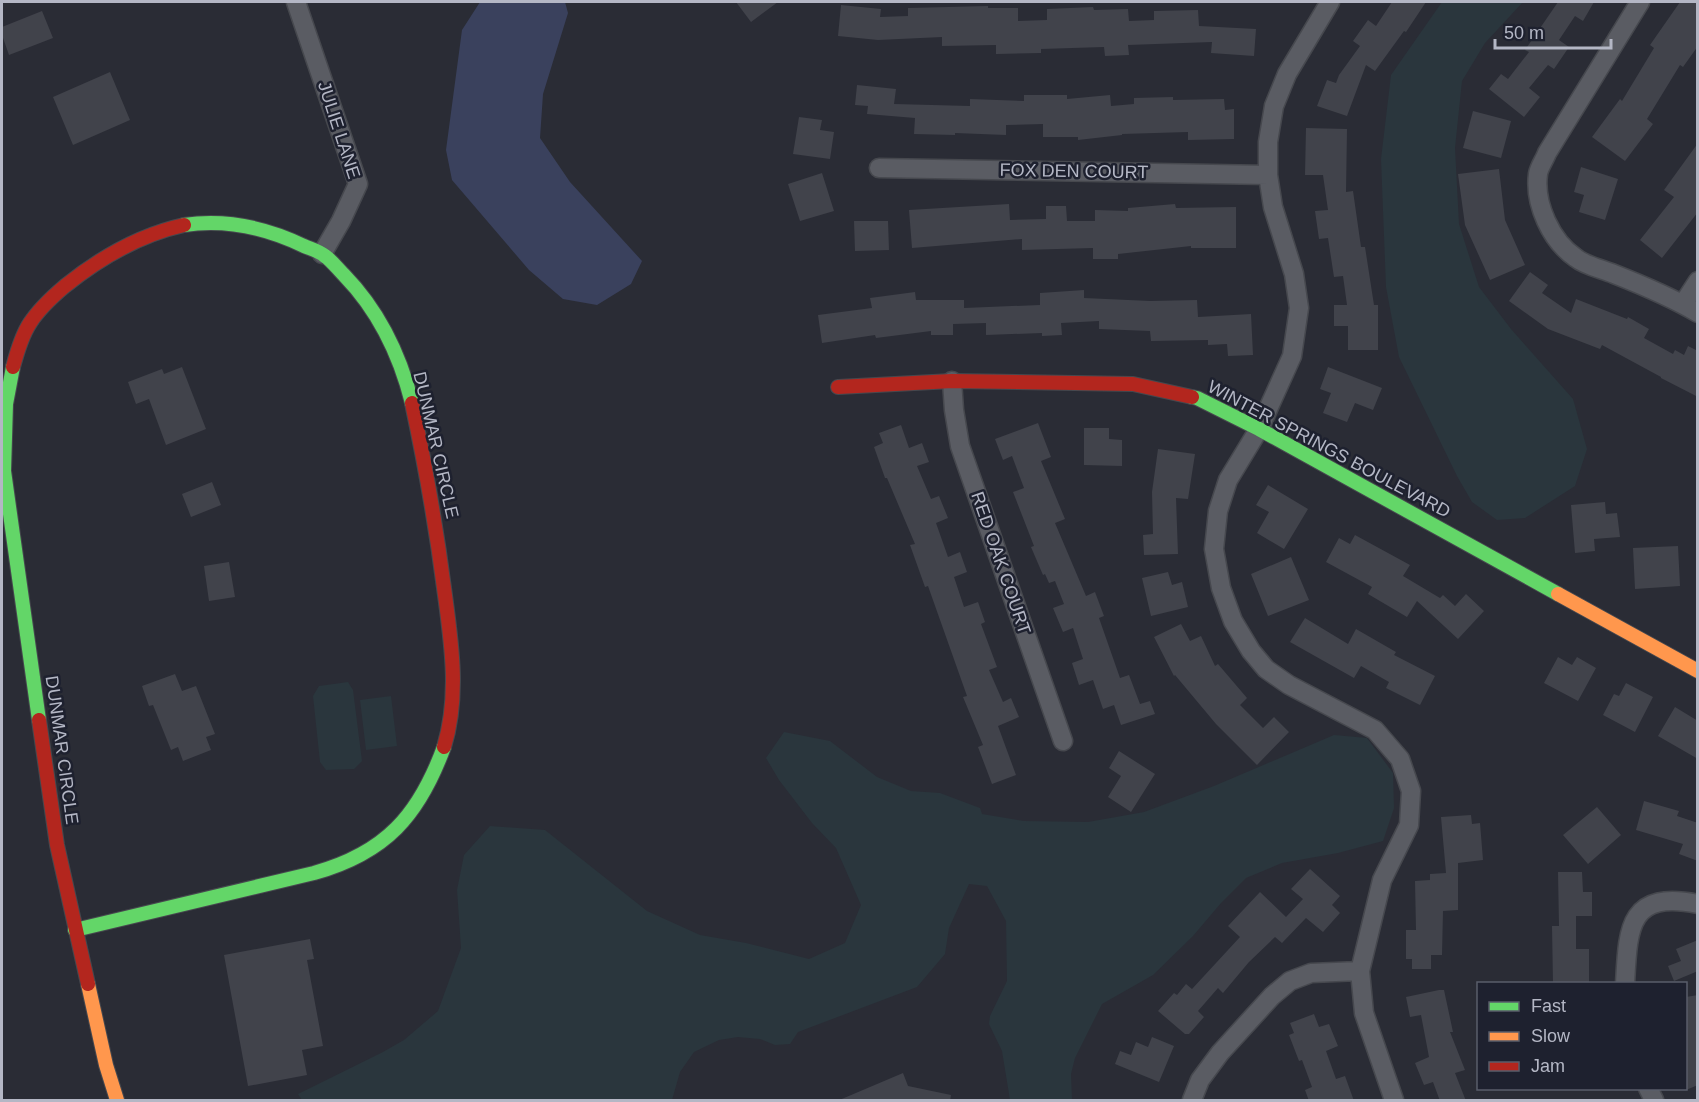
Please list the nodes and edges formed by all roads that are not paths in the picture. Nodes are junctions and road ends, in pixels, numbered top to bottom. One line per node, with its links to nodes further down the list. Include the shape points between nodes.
1 (296, 2): 6 (street, JULIE LANE, via 358,184)
2 (1330, 2): 5 (street, via 1287,74 1274,106)
3 (1640, 2): 8 (street, via 1547,153 1538,173 1539,201 1558,242 1577,259)
4 (879, 168): 5 (street, FOX DEN COURT)
5 (1268, 175): 11 (street, via 1299,308 1292,356)
6 (322, 254): 15 (street, DUNMAR CIRCLE, via 254,228 213,222 146,236 118,248 52,298 29,324 17,352 4,409 4,471 57,845); 15 (street, DUNMAR CIRCLE, via 374,311 393,346 408,387 436,522 454,676 452,710 436,767 417,803 392,835 349,862)
7 (1698, 281): 8 (street)
8 (1690, 308)
9 (952, 381): 10 (street, WINTER SPRINGS BOULEVARD); 11 (street, WINTER SPRINGS BOULEVARD, via 1133,384 1197,398); 13 (street, RED OAK COURT, via 960,446)
10 (838, 387)
11 (1259, 429): 12 (street, WINTER SPRINGS BOULEVARD); 16 (street, via 1228,480 1218,511 1214,549 1221,588 1233,621 1266,669 1376,730 1400,759 1411,791 1409,825 1382,880)
12 (1698, 670)
13 (1063, 741)
14 (1698, 904): 17 (street, via 1671,900 1653,903 1639,912 1629,931)
15 (75, 930): 18 (street, DUNMAR CIRCLE)
16 (1359, 970): 19 (street, via 1311,973 1290,981 1220,1053 1200,1080); 20 (street, via 1364,1013)
17 (1625, 982)
18 (117, 1101)
19 (1192, 1101)
20 (1394, 1101)

